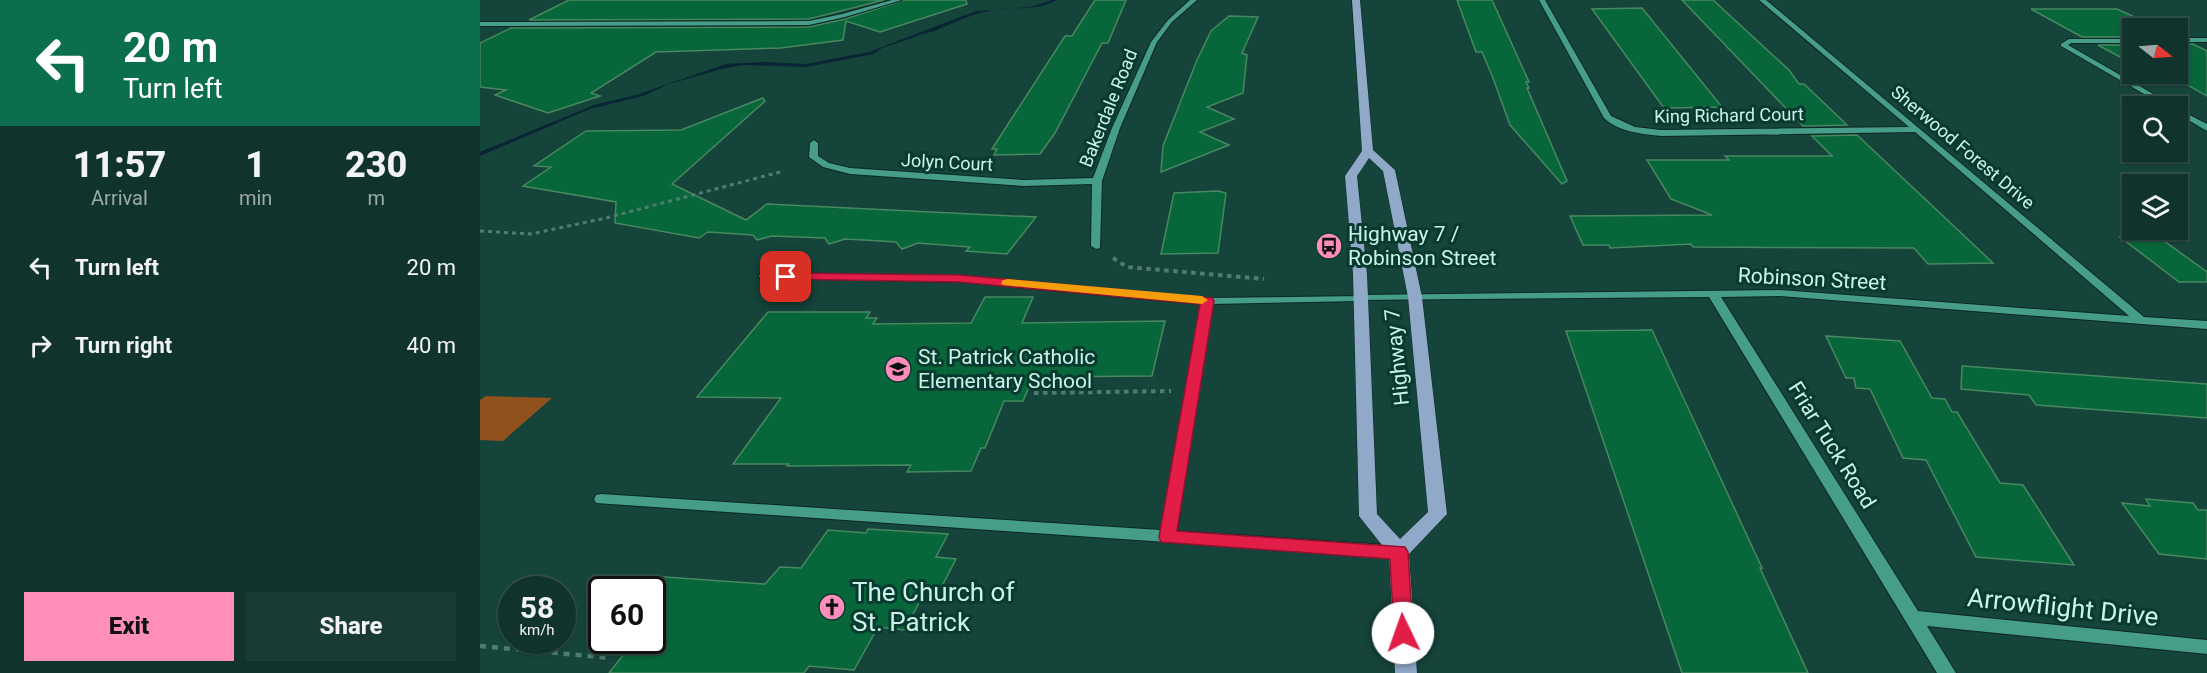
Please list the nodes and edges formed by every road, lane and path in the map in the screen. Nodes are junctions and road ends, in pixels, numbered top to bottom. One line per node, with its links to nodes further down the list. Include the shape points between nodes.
1 (898, 0): 6 (street, via 809,22)
2 (1194, 0): 19 (street, Bakerdale Road, via 1154,42)
3 (1356, 0): 17 (main road)
4 (1542, 0): 15 (street, King Richard Court, via 1608,118 1620,127 1661,133)
5 (1762, 0): 15 (street, Sherwood Forest Drive)
6 (480, 24)
7 (2122, 40): 10 (street, via 2069,41 2063,45)
8 (2188, 40): 9 (street)
9 (2207, 40)
10 (2122, 79)
11 (2131, 84): 12 (street)
12 (2152, 96)
13 (2188, 117): 14 (street)
14 (2207, 128)
15 (1917, 129): 28 (street, Sherwood Forest Drive)
16 (814, 142): 19 (street, Jolyn Court, via 813,157 850,171 1024,183)
17 (1368, 151): 25 (main road, Highway 7, via 1389,170); 26 (main road, Highway 7, via 1351,176)
18 (780, 172): 20 (path, via 531,234)
19 (1097, 181): 21 (street, Bakerdale Road)
20 (480, 231)
21 (1096, 246): 23 (path, via 1127,267)
22 (764, 276): 27 (street, via 959,279)
23 (1267, 279)
24 (1713, 294): 25 (street, Robinson Street); 28 (street, Robinson Street, via 1780,293); 35 (street, Friar Tuck Road)
25 (1415, 297): 26 (street); 34 (main road, Highway 7, via 1438,514)
26 (1360, 298): 27 (street); 34 (main road, Highway 7, via 1368,516)
27 (1207, 301): 30 (street)
28 (2142, 321): 29 (street, Robinson Street)
29 (2207, 325)
30 (1192, 390): 31 (path); 33 (street)
31 (1035, 393)
32 (601, 500): 33 (street)
33 (1168, 537): 34 (street)
34 (1399, 552): 39 (main road)
35 (1915, 618): 37 (street, Arrowflight Drive); 40 (street, Friar Tuck Road)
36 (480, 646): 38 (path)
37 (2207, 647)
38 (611, 658)
39 (1406, 673)
40 (1947, 673)

